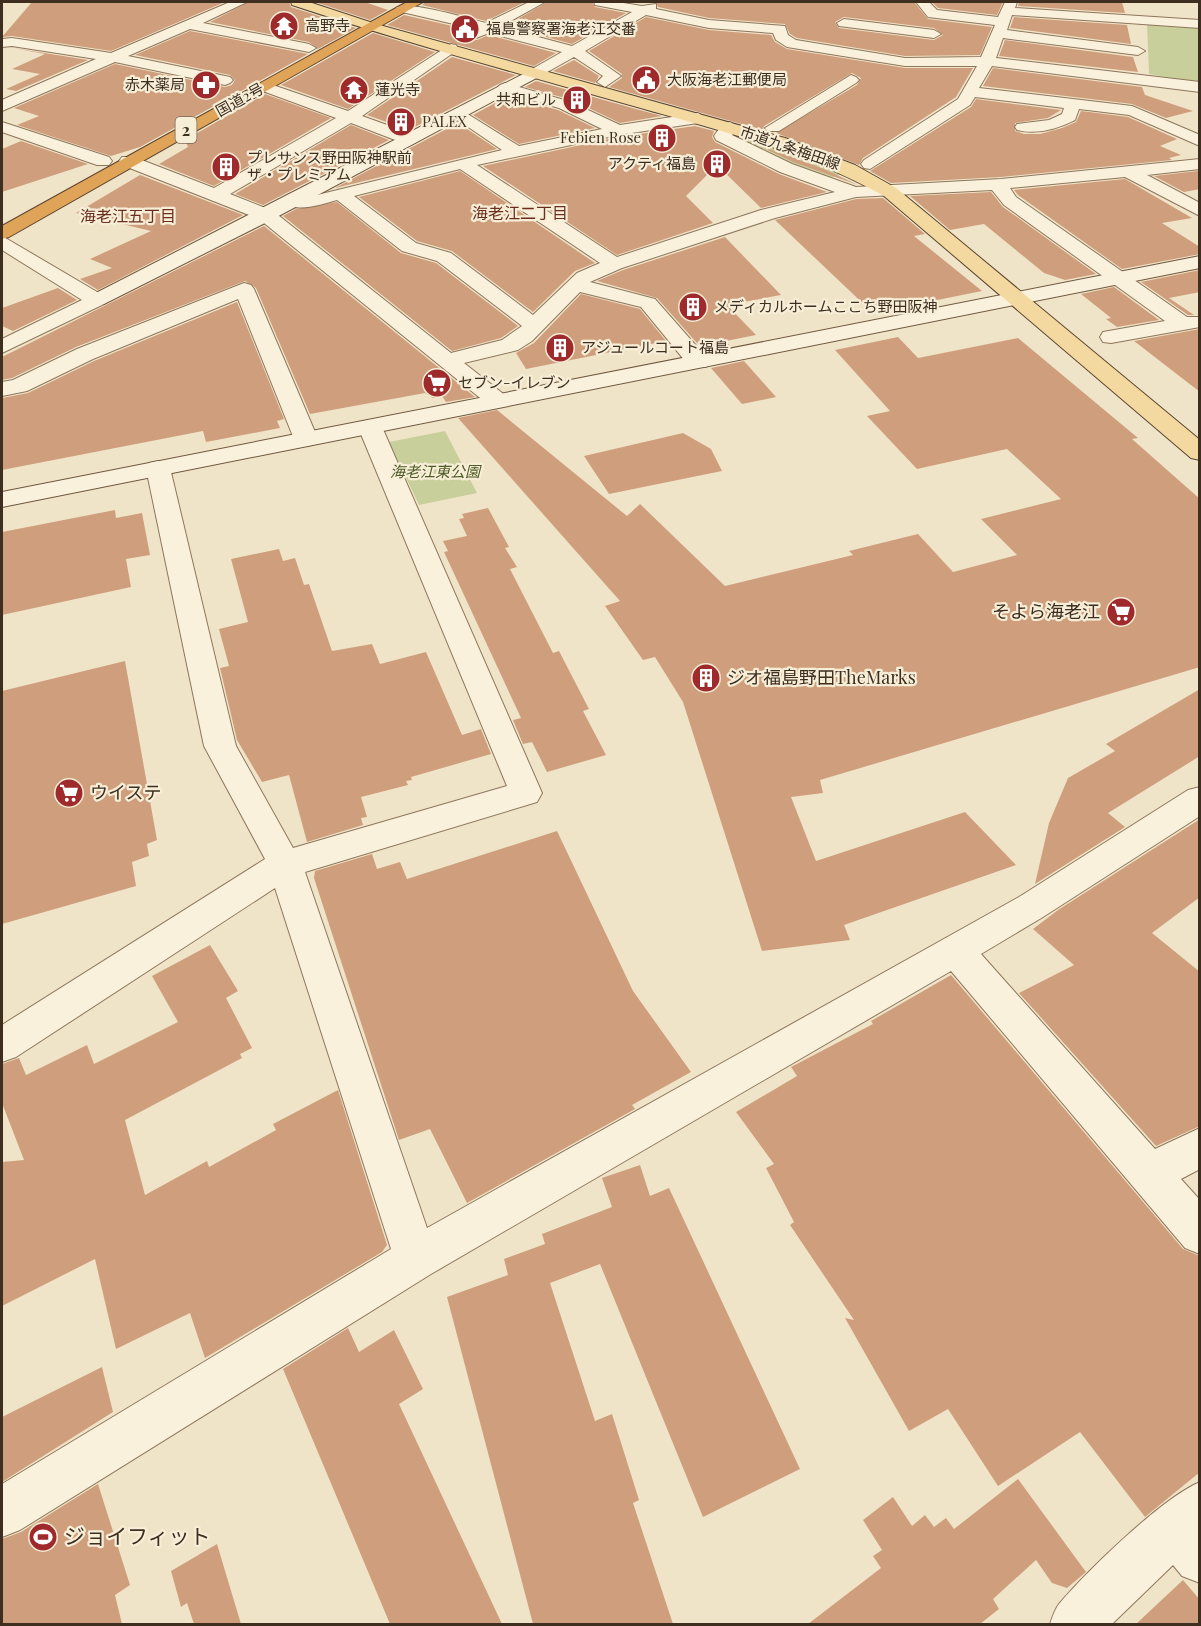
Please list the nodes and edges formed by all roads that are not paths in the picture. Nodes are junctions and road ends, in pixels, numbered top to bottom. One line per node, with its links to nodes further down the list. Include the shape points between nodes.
1 (240, 2): 17 (street)
2 (297, 2): 14 (main road, 市道九条梅田線)
3 (324, 2): 14 (main road, 市道九条梅田線)
4 (600, 2): 11 (street)
5 (660, 2): 11 (street)
6 (922, 2): 13 (street, via 933,14)
7 (509, 3): 9 (street)
8 (404, 4): 14 (highway, 国道2号 / 2); 18 (street)
9 (533, 4): 18 (street)
10 (1130, 10): 12 (street); 13 (street); 16 (street); 24 (street, via 1140,38)
11 (642, 12): 23 (street); 26 (street, via 721,26 780,29 781,37 792,44 881,59)
12 (1200, 13)
13 (1004, 17): 24 (street); 26 (street)
14 (369, 21): 21 (main road, 市道九条梅田線); 22 (highway, 国道2号 / 2); 32 (highway, 国道2号 / 2)
15 (844, 23): 19 (street, via 881,23)
16 (1200, 24)
17 (191, 25): 22 (street); 25 (street)
18 (486, 29): 21 (street); 23 (street)
19 (934, 34)
20 (2, 43): 25 (street)
21 (456, 45): 27 (main road, 市道九条梅田線); 40 (street)
22 (309, 48): 50 (highway, 国道2号 / 2)
23 (575, 51): 27 (street); 31 (street, via 613,76)
24 (1138, 51): 28 (street)
25 (116, 58): 29 (street); 37 (street)
26 (987, 61): 28 (street); 35 (street)
27 (542, 69): 31 (main road, 市道九条梅田線); 34 (street); 41 (main road, 市道九条梅田線)
28 (1136, 79): 33 (street); 38 (street)
29 (225, 80)
30 (850, 80): 44 (street)
31 (605, 82): 44 (main road, 市道九条梅田線)
32 (265, 87): 40 (street); 51 (highway, 国道2号 / 2)
33 (1200, 87)
34 (505, 88): 39 (street); 46 (street, via 565,105)
35 (972, 92): 36 (street); 52 (street, via 964,102)
36 (1073, 104): 38 (street); 45 (street, via 1068,117 1052,124)
37 (2, 106)
38 (1132, 111): 48 (street)
39 (458, 113): 47 (street); 49 (street)
40 (351, 117): 47 (street); 61 (street)
41 (698, 118): 43 (main road, 市道九条梅田線); 46 (street)
42 (2, 127): 50 (street)
43 (730, 127): 58 (street, via 722,136 754,154 805,177); 59 (main road, 市道九条梅田線, via 817,155)
44 (773, 128): 52 (main road, 市道九条梅田線)
45 (1023, 128)
46 (618, 130): 49 (street)
47 (409, 139): 62 (street)
48 (1200, 141)
49 (518, 153): 54 (street)
50 (103, 161): 64 (highway, 国道2号 / 2)
51 (128, 161): 61 (street); 66 (highway, 国道2号 / 2)
52 (870, 164): 57 (main road, 市道九条梅田線)
53 (1200, 164): 55 (street)
54 (465, 165): 60 (street); 70 (street)
55 (1129, 172): 56 (street); 63 (street)
56 (1002, 184): 57 (street); 71 (street, via 1000,188 1011,201)
57 (914, 190): 59 (street); 68 (main road, 市道九条梅田線)
58 (856, 192): 59 (street); 70 (street, via 768,214)
59 (890, 192): 73 (main road, 市道九条梅田線)
60 (340, 194): 62 (street, via 313,201); 77 (street, via 409,247 444,257)
61 (216, 195): 65 (street)
62 (291, 201): 65 (street)
63 (1200, 211)
64 (2, 215)
65 (266, 215): 75 (street); 80 (street)
66 (2, 233)
67 (2, 242): 75 (street)
68 (993, 254)
69 (1200, 261): 71 (street)
70 (615, 264): 72 (street, via 584,277)
71 (1118, 278): 74 (street); 76 (street)
72 (576, 285): 77 (street); 81 (street, via 648,303)
73 (1018, 287): 74 (street); 81 (street); 87 (main road, 市道九条梅田線)
74 (1041, 293): 82 (main road)
75 (97, 300): 79 (street)
76 (1191, 321): 78 (street)
77 (533, 325): 80 (street, via 510,345)
78 (1111, 337)
79 (2, 347)
80 (448, 361): 84 (street)
81 (698, 362): 84 (street)
82 (1154, 387)
83 (2, 389): 86 (street, via 19,386 85,354 244,289)
84 (498, 401): 85 (street)
85 (370, 427): 86 (street); 91 (street, via 526,793)
86 (306, 439): 88 (street)
87 (1200, 453)
88 (158, 468): 89 (street); 91 (street, via 220,746)
89 (2, 500)
90 (1200, 799): 92 (street, via 1031,907)
91 (285, 864): 93 (street); 97 (street)
92 (954, 949): 95 (street); 97 (street)
93 (2, 1045)
94 (1200, 1147): 95 (street)
95 (1148, 1175): 96 (street)
96 (1200, 1233)
97 (416, 1259): 98 (street)
98 (2, 1512)
99 (1191, 1531): 100 (street)
100 (1076, 1624)

